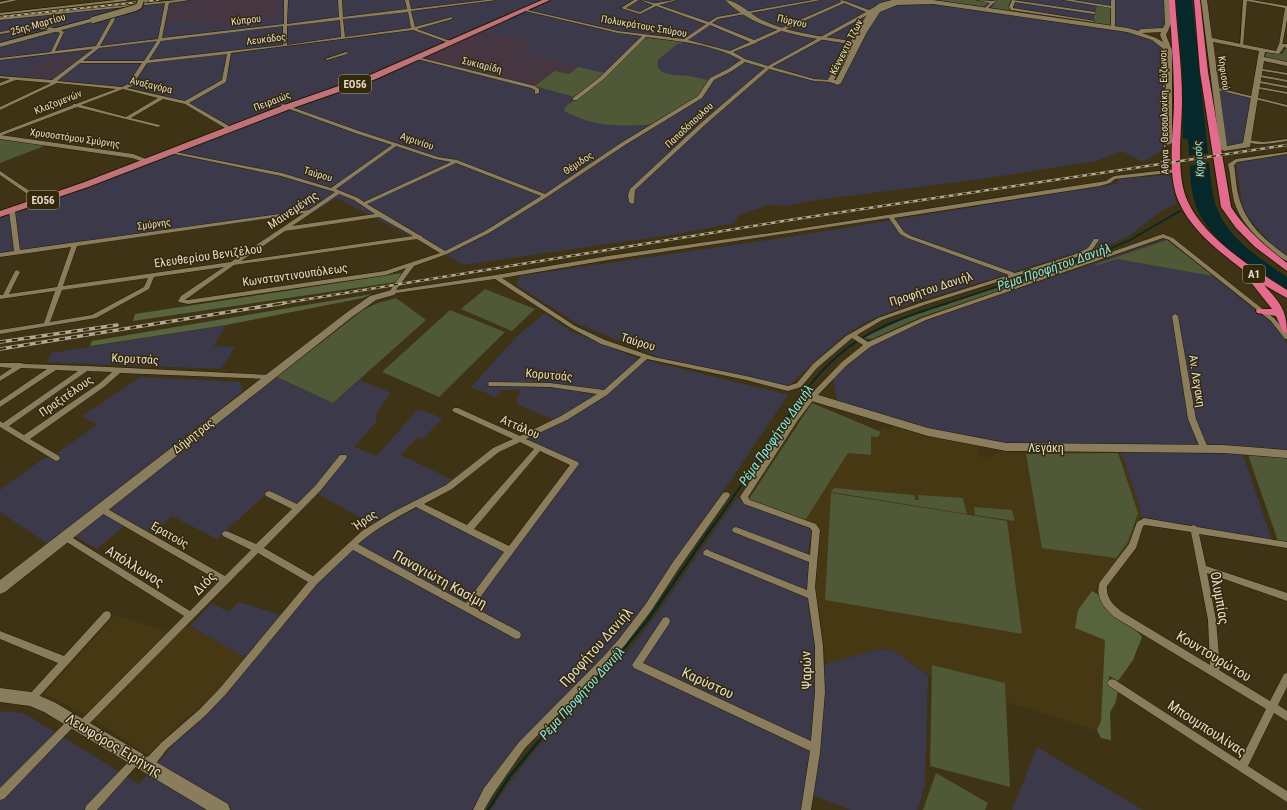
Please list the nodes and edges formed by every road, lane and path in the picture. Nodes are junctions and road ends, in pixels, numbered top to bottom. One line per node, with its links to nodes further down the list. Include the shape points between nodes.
1 (15, 0): 37 (street); 50 (street)
2 (72, 0): 41 (street)
3 (126, 0): 30 (street)
4 (141, 0): 59 (street, 25ης Μαρτίου, bridge, via 135,8)
5 (188, 0): 35 (street)
6 (286, 0): 62 (street)
7 (340, 0): 56 (street)
8 (408, 0): 47 (street)
9 (495, 0): 31 (street, Κύπρου)
10 (540, 0): 76 (main road, Πειραιώς / ΕΟ56)
11 (547, 0): 48 (main road, Πειραιώς / ΕΟ56)
12 (637, 0): 39 (street, via 623,8 640,13)
13 (642, 0): 39 (street)
14 (675, 0): 39 (street)
15 (728, 0): 51 (street, Πύργου)
16 (733, 0): 51 (street, Πύργου)
17 (819, 0): 51 (street)
18 (838, 0): 36 (street)
19 (900, 0): 32 (street)
20 (933, 0): 44 (street)
21 (979, 0): 34 (street)
22 (1014, 0): 52 (street); 60 (street, via 1012,8)
23 (1065, 0): 40 (street)
24 (1113, 0): 43 (street)
25 (1167, 0): 64 (street)
26 (1172, 0): 86 (highway, Αθήνα - Θεσσαλονίκη - Εύζωνοι / Α1)
27 (1197, 0): 45 (highway, Α1)
28 (1203, 0): 45 (highway); 73 (street, Κηφισού)
29 (1246, 0): 46 (street); 82 (street)
30 (102, 1): 41 (street)
31 (480, 1): 47 (street, Κύπρου)
32 (889, 1): 49 (street)
33 (917, 1): 78 (street, Κέννεντυ Τζων, via 891,4 880,9); 86 (street, Κέννεντυ Τζων, via 1133,31 1158,40)
34 (992, 1): 44 (street)
35 (167, 2): 38 (street); 74 (street)
36 (844, 2): 49 (street); 67 (street)
37 (0, 3)
38 (160, 3): 42 (street); 54 (street, 25ης Μαρτίου)
39 (656, 4): 61 (street)
40 (1096, 5): 43 (street); 52 (street)
41 (70, 6): 50 (street)
42 (135, 6): 55 (street); 59 (street, 25ης Μαρτίου)
43 (1113, 7): 63 (street)
44 (987, 8): 60 (street)
45 (1199, 8): 99 (highway, Α1)
46 (1287, 8): 80 (street)
47 (410, 9): 56 (street, Κύπρου); 66 (street)
48 (523, 10): 70 (street, Πολυκράτους Σπύρου); 76 (main road, Πειραιώς / ΕΟ56)
49 (872, 10): 71 (street, Παπαδόπουλου); 78 (street, Κέννεντυ Τζων)
50 (6, 13): 53 (street)
51 (746, 13): 61 (street, via 717,18); 67 (street, Πύργου)
52 (1094, 13): 60 (street)
53 (0, 14)
54 (111, 17): 59 (street, 25ης Μαρτίου); 83 (street, via 112,21)
55 (11, 18): 58 (street); 68 (street)
56 (342, 18): 62 (street, Κύπρου); 72 (street)
57 (451, 18): 66 (street, Λευκάδος)
58 (0, 19)
59 (82, 22): 65 (street, 25ης Μαρτίου)
60 (1093, 22): 63 (street)
61 (708, 23): 75 (street); 77 (street)
62 (286, 24): 74 (street, Κύπρου); 81 (street)
63 (1113, 26): 64 (street, via 1147,31)
64 (1167, 26): 86 (highway)
65 (56, 29): 68 (street); 79 (street, 25ης Μαρτίου); 87 (street, via 62,32)
66 (413, 29): 72 (street, Λευκάδος); 76 (street)
67 (783, 29): 71 (street, Πύργου); 77 (street)
68 (9, 32): 69 (street)
69 (0, 34)
70 (645, 36): 75 (street, Πολυκράτους Σπύρου); 117 (street, via 602,78)
71 (824, 37): 78 (street, Πύργου); 98 (street, Παπαδόπουλου)
72 (343, 38): 81 (street, Λευκάδος)
73 (1209, 39): 82 (street); 111 (street, Κηφισού)
74 (160, 40): 83 (street, Κύπρου); 96 (street)
75 (684, 41): 85 (street, Πολυκράτους Σπύρου)
76 (450, 42): 90 (main road, Πειραιώς / ΕΟ56); 120 (main road, Πειραιώς / ΕΟ56, via 374,74)
77 (755, 42): 85 (street)
78 (856, 42): 106 (street, Κέννεντυ Τζων, via 838,83)
79 (0, 45)
80 (1284, 45): 84 (street, via 1278,53)
81 (285, 46): 88 (street, Λευκάδος)
82 (1241, 46): 84 (street)
83 (97, 48): 87 (street, Κύπρου); 95 (street)
84 (1262, 50): 91 (street)
85 (730, 52): 94 (street, Πολυκράτους Σπύρου)
86 (1172, 52): 129 (street); 134 (highway, Αθήνα - Θεσσαλονίκη - Εύζωνοι / Α1, via 1178,98)
87 (52, 53): 92 (street, Κύπρου)
88 (229, 53): 96 (street, Λευκάδος); 118 (street, via 225,80)
89 (346, 53): 93 (street)
90 (418, 58): 113 (street, Συκιαρίδη, via 533,87 537,89); 120 (main road, Πειραιώς / ΕΟ56, via 373,77)
91 (1260, 58): 97 (street); 103 (street)
92 (0, 59)
93 (327, 59)
94 (744, 60): 98 (street, Πολυκράτους Σπύρου); 140 (street, Θέμιδος, via 712,79 700,97)
95 (80, 62): 96 (street, Λευκάδος); 105 (street)
96 (145, 62): 110 (street, via 132,84)
97 (1287, 64)
98 (770, 68): 106 (street, Πολυκράτους Σπύρου); 142 (street, Παπαδόπουλου, via 739,92 632,190)
99 (1204, 72): 111 (highway); 150 (highway, Α1, via 1224,200)
100 (1287, 74): 103 (street)
101 (0, 77): 102 (street, Αναξαγόρα)
102 (14, 78): 105 (street, Αναξαγόρα); 108 (street)
103 (1257, 78): 104 (street); 109 (street); 114 (street); 116 (street)
104 (1287, 80)
105 (54, 82): 107 (street, Αναξαγόρα); 122 (street)
106 (830, 82)
107 (64, 83): 110 (street, Αναξαγόρα); 112 (street, Αναξαγόρα)
108 (0, 85)
109 (1287, 87)
110 (123, 88): 112 (street, Κλαζομενών); 115 (street, Αναξαγόρα)
111 (1216, 88): 116 (street); 131 (street, Κηφισού)
112 (106, 93): 119 (street, Κλαζομενών)
113 (537, 93)
114 (1287, 93)
115 (163, 97): 118 (street, Αναξαγόρα); 123 (street)
116 (1254, 98): 121 (street); 128 (street)
117 (575, 99)
118 (185, 103): 125 (street, Αναξαγόρα)
119 (75, 105): 123 (street); 126 (street, Κλαζομενών)
120 (285, 106): 125 (main road, Πειραιώς / ΕΟ56); 130 (street, Αγρινίου); 132 (main road, Πειραιώς / ΕΟ56)
121 (1287, 106)
122 (0, 110)
123 (127, 118): 124 (street)
124 (158, 126)
125 (227, 127): 135 (main road, Πειραιώς / ΕΟ56)
126 (0, 136): 135 (street, Χρυσοστόμου Σμύρνης)
127 (1287, 140): 128 (street, via 1263,143)
128 (1248, 141): 131 (street, via 1245,146)
129 (1168, 142): 134 (highway)
130 (396, 144): 136 (street, Αγρινίου); 139 (street, Μαινεμένης)
131 (1224, 149): 150 (highway)
132 (170, 152): 135 (main road, Πειραιώς / ΕΟ56); 139 (street, Ταύρου, via 270,172)
133 (1287, 153): 159 (street, via 1231,164 1237,202 1243,215 1263,240)
134 (1176, 156): 137 (highway, Αθήνα - Θεσσαλονίκη - Εύζωνοι / Α1)
135 (145, 160): 141 (main road, Πειραιώς / ΕΟ56); 145 (main road, Πειραιώς / ΕΟ56)
136 (455, 162): 140 (street, Αγρινίου); 143 (street)
137 (1176, 171): 149 (street, via 1114,178 1100,184); 155 (highway, Αθήνα - Θεσσαλονίκη - Εύζωνοι / Α1, via 1180,194 1187,210 1207,235)
138 (0, 173): 141 (street)
139 (336, 190): 143 (street, Ταύρου); 146 (street, Μαινεμένης)
140 (545, 196): 157 (street, Θέμιδος, via 488,232)
141 (38, 199): 144 (main road, Πειραιώς / ΕΟ56)
142 (632, 202)
143 (363, 204): 148 (street, Ταύρου)
144 (0, 210)
145 (12, 210): 147 (main road, Πειραιώς / ΕΟ56); 156 (street)
146 (310, 211): 151 (street, Μαινεμένης); 154 (street, Σμύρνης)
147 (0, 214)
148 (380, 215): 151 (street); 152 (street, Ταύρου)
149 (890, 216): 165 (street, via 902,233 909,237); 166 (street)
150 (1239, 226): 162 (highway, Α1)
151 (282, 230): 160 (street, Μαινεμένης)
152 (420, 237): 157 (street, Ταύρου); 160 (street, Ελευθερίου Βενιζέλου)
153 (1096, 240): 165 (street, Προφήτου Δανιήλ, via 1088,251)
154 (75, 244): 156 (street, Σμύρνης); 167 (street)
155 (1223, 249): 169 (highway, Αθήνα - Θεσσαλονίκη - Εύζωνοι / Α1); 172 (highway, via 1235,264 1262,287)
156 (17, 252): 158 (street, Σμύρνης)
157 (445, 253): 161 (street, Θέμιδος)
158 (0, 255)
159 (1287, 259)
160 (234, 264): 164 (street, Ελευθερίου Βενιζέλου); 171 (street, Μαινεμένης)
161 (411, 266): 168 (street); 171 (street, Κωνσταντινουπόλεως, via 386,273)
162 (1287, 268)
163 (16, 272): 170 (street)
164 (152, 275): 167 (street, Ελευθερίου Βενιζέλου); 175 (street, via 147,288 94,316)
165 (1016, 275): 178 (street, Προφήτου Δανιήλ, via 892,314)
166 (496, 277): 168 (street); 181 (street, Ταύρου, via 581,331)
167 (58, 289): 170 (street, Ελευθερίου Βενιζέλου); 175 (street)
168 (391, 293): 187 (street, Δήμητρας, via 362,305)
169 (1287, 295)
170 (3, 296)
171 (181, 301)
172 (1279, 310): 173 (highway, via 1273,313); 176 (highway)
173 (1261, 311): 179 (street, via 1280,327); 180 (street, via 1171,239 1163,236 924,319)
174 (1175, 316): 199 (street, Αν. Λεγακη, via 1192,419)
175 (46, 325): 177 (street)
176 (1287, 330)
177 (0, 332)
178 (854, 336): 180 (street); 190 (street, Προφήτου Δανιήλ, via 823,358 799,385)
179 (1287, 337)
180 (866, 344): 192 (street)
181 (646, 356): 190 (street, Ταύρου); 191 (street, Ήρας)
182 (0, 365): 183 (street, Κορυτσάς)
183 (21, 365): 184 (street, Κορυτσάς); 188 (street)
184 (55, 367): 185 (street, Κορυτσάς); 193 (street)
185 (87, 368): 186 (street, Κορυτσάς); 195 (street)
186 (119, 370): 187 (street, Κορυτσάς); 196 (street, Πραξιτέλους, via 102,385)
187 (269, 377): 207 (street, Δήμητρας)
188 (0, 379)
189 (491, 384): 191 (street, Κορυτσάς, via 550,385)
190 (788, 389)
191 (605, 393): 197 (street, Ήρας, via 564,418)
192 (812, 397): 199 (street, Λεγάκη, via 928,432 996,446); 218 (street, Ψαρών, via 795,418 744,497 747,502 815,529)
193 (0, 404)
194 (456, 410): 197 (street, Αττάλου)
195 (2, 425): 196 (street)
196 (24, 439): 202 (street)
197 (518, 439): 198 (street, Αττάλου); 205 (street, Ήρας, via 486,457 449,487)
198 (539, 448): 209 (street); 216 (street, Αττάλου, via 575,464)
199 (1204, 448): 200 (street, Λεγάκη)
200 (1287, 454)
201 (343, 457): 206 (street, Διός)
202 (56, 458)
203 (269, 494): 206 (street)
204 (726, 495): 247 (street, Προφήτου Δανιήλ, via 639,619 606,660 522,745)
205 (416, 504): 209 (street); 213 (street, Ήρας, via 378,524)
206 (298, 508): 215 (street, Διός)
207 (101, 509): 212 (street, Δήμητρας); 220 (street, Ερατούς)
208 (1194, 528): 214 (street); 219 (street, Ολυμπίας); 232 (street, Κουντουρώτου, via 1148,520 1141,522 1133,546 1102,588 1108,606)
209 (468, 530): 216 (street)
210 (736, 530): 218 (street)
211 (226, 534): 215 (street)
212 (65, 537): 222 (street, Δήμητρας); 227 (street, Απόλλωνος)
213 (352, 545): 221 (street, Ήρας); 225 (street, Παναγιώτη Κασίμη)
214 (1287, 545)
215 (258, 549): 220 (street, Διός); 221 (street)
216 (509, 550): 225 (street)
217 (707, 553): 223 (street)
218 (813, 560): 223 (street, Ψαρών)
219 (1202, 568): 224 (street); 232 (street, Ολυμπίας, via 1212,620 1215,668)
220 (226, 581): 227 (street, Διός)
221 (314, 581): 241 (street, Ήρας, via 223,691 203,712)
222 (0, 588)
223 (812, 596): 240 (street, Ψαρών, via 820,675 820,705)
224 (1287, 597)
225 (467, 608): 230 (street, Παναγιώτη Κασίμη)
226 (107, 615): 231 (street)
227 (191, 616): 239 (street, Διός)
228 (666, 621): 240 (street, Καρύστου, via 637,665)
229 (0, 635): 231 (street)
230 (516, 635)
231 (65, 661): 236 (street)
232 (1213, 672): 237 (street, Κουντουρώτου)
233 (1287, 677): 237 (street)
234 (1112, 683): 242 (street, Μπουμπουλίνας)
235 (0, 695): 236 (street, Λεωφόρος Ειρήνης)
236 (31, 699): 239 (street, Λεωφόρος Ειρήνης)
237 (1272, 708): 238 (street, Κουντουρώτου); 242 (street)
238 (1287, 716)
239 (77, 723): 241 (street, Λεωφόρος Ειρήνης); 243 (street, Διός)
240 (815, 748): 248 (street, Ψαρών)
241 (142, 762): 245 (street, Ήρας); 246 (street, Λεωφόρος Ειρήνης)
242 (1242, 768): 244 (street, Μπουμπουλίνας)
243 (0, 795)
244 (1287, 798)
245 (90, 810)
246 (222, 810)
247 (478, 810)
248 (806, 810)

